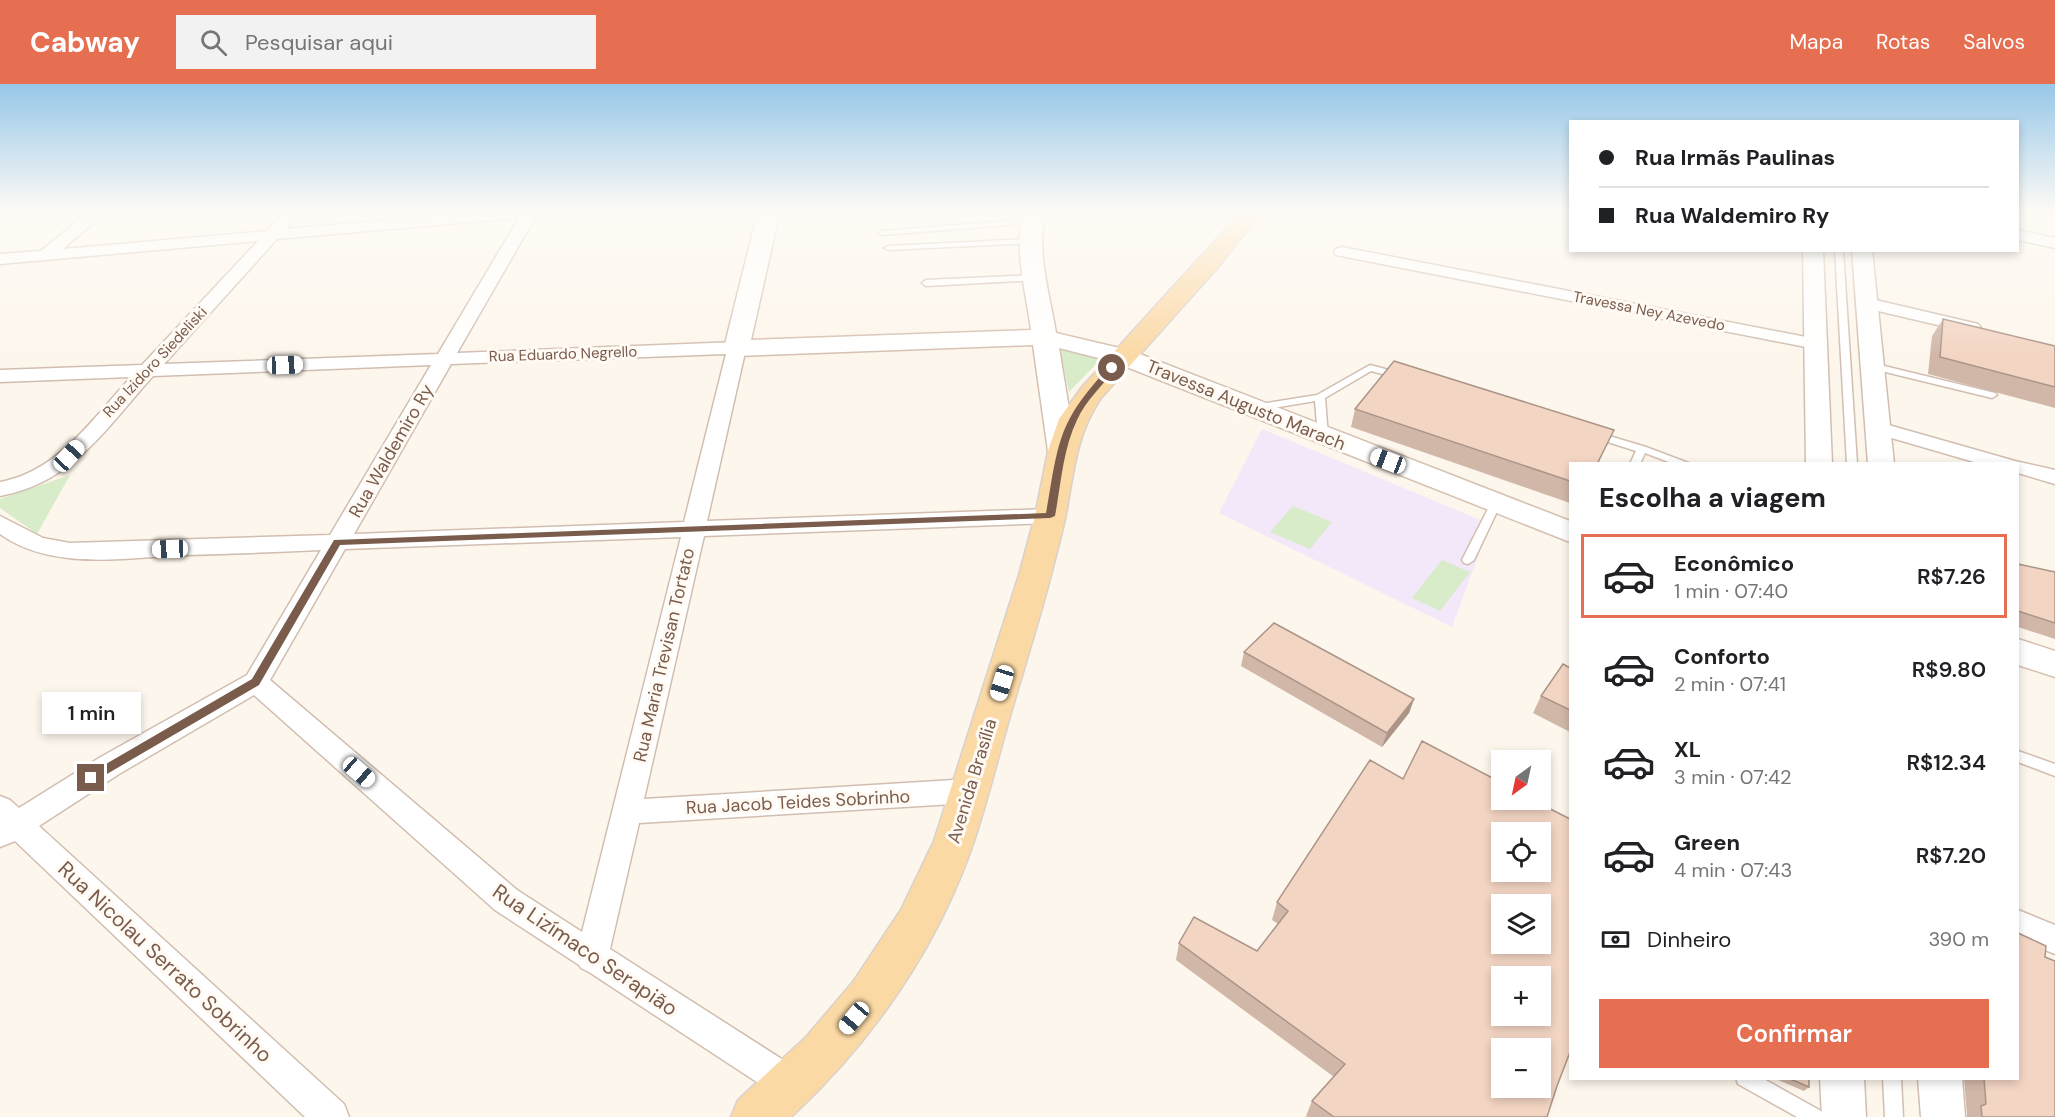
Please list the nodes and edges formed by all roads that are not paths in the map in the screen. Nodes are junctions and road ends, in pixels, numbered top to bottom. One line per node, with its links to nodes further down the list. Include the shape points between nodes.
1 (250, 259): 20 (street, Rua Izidoro Siedeliski)
2 (506, 259): 18 (street, Rua Waldemiro Ry)
3 (758, 259): 16 (main road, Rua Maria Trevisan Tortato)
4 (1034, 259): 10 (main road, Avenida Brasília)
5 (1213, 259): 17 (main road)
6 (1379, 259): 15 (street, Travessa Ney Azevedo)
7 (1813, 259): 15 (street)
8 (1840, 259): 34 (lane)
9 (1863, 259): 12 (street)
10 (1035, 278): 11 (lane); 14 (main road, Avenida Brasília)
11 (926, 283)
12 (1867, 303): 13 (street); 19 (street)
13 (1989, 332)
14 (1043, 337): 16 (main road, Rua Eduardo Negrello); 17 (main road, Rua Eduardo Negrello); 30 (main road, Avenida Brasília)
15 (1816, 344): 33 (street)
16 (737, 348): 18 (street, Rua Eduardo Negrello); 43 (street, Rua Maria Trevisan Tortato)
17 (1123, 356): 25 (main road, Travessa Augusto Marach); 30 (main road, via 1080,406)
18 (445, 359): 20 (street, Rua Eduardo Negrello); 45 (street, Rua Waldemiro Ry)
19 (1872, 366): 23 (lane); 26 (street)
20 (148, 371): 21 (street, Rua Eduardo Negrello); 39 (street, Rua Izidoro Siedeliski, via 58,466 27,483)
21 (0, 376)
22 (1413, 379): 24 (lane, via 1370,368)
23 (1992, 395)
24 (1320, 397): 25 (lane); 28 (lane)
25 (1254, 408): 28 (main road, Travessa Augusto Marach)
26 (1878, 428): 35 (street); 36 (street)
27 (1584, 432): 29 (lane)
28 (1323, 436): 40 (main road, Travessa Augusto Marach)
29 (1642, 450): 31 (lane); 32 (lane)
30 (1062, 451): 41 (main road, Avenida Brasília)
31 (1636, 462)
32 (1680, 462)
33 (1819, 462)
34 (1852, 462)
35 (1881, 462)
36 (1999, 462)
37 (2019, 467): 38 (street)
38 (2055, 477)
39 (0, 489)
40 (1496, 503): 44 (main road, Travessa Augusto Marach); 46 (lane)
41 (1050, 516): 43 (street); 52 (main road, Avenida Brasília)
42 (0, 523): 45 (street, via 31,543 72,551)
43 (694, 529): 45 (street); 53 (street, Rua Maria Trevisan Tortato)
44 (1569, 532)
45 (337, 543): 49 (street, Rua Waldemiro Ry)
46 (1468, 560)
47 (2019, 652): 48 (main road)
48 (2055, 664)
49 (256, 682): 54 (street, Rua Waldemiro Ry); 57 (street, Rua Lizímaco Serapião, via 506,900)
50 (2019, 756): 51 (lane)
51 (2055, 771)
52 (970, 791): 53 (street, Rua Jacob Teides Sobrinho); 62 (main road, Avenida Brasília, via 943,872 896,958 866,1004)
53 (627, 812): 57 (street, Rua Maria Trevisan Tortato)
54 (6, 822): 63 (street, Rua Nicolau Serrato Sobrinho)
55 (2019, 924): 56 (street)
56 (2055, 940)
57 (592, 958): 62 (street, Rua Lizímaco Serapião)
58 (1748, 1080): 65 (lane)
59 (1842, 1080): 66 (street)
60 (1892, 1080): 67 (lane)
61 (1940, 1080): 68 (street)
62 (790, 1084): 64 (main road, Avenida Brasília)
63 (331, 1117)
64 (755, 1117)
65 (1815, 1117)
66 (1844, 1117)
67 (1894, 1117)
68 (1943, 1117)

